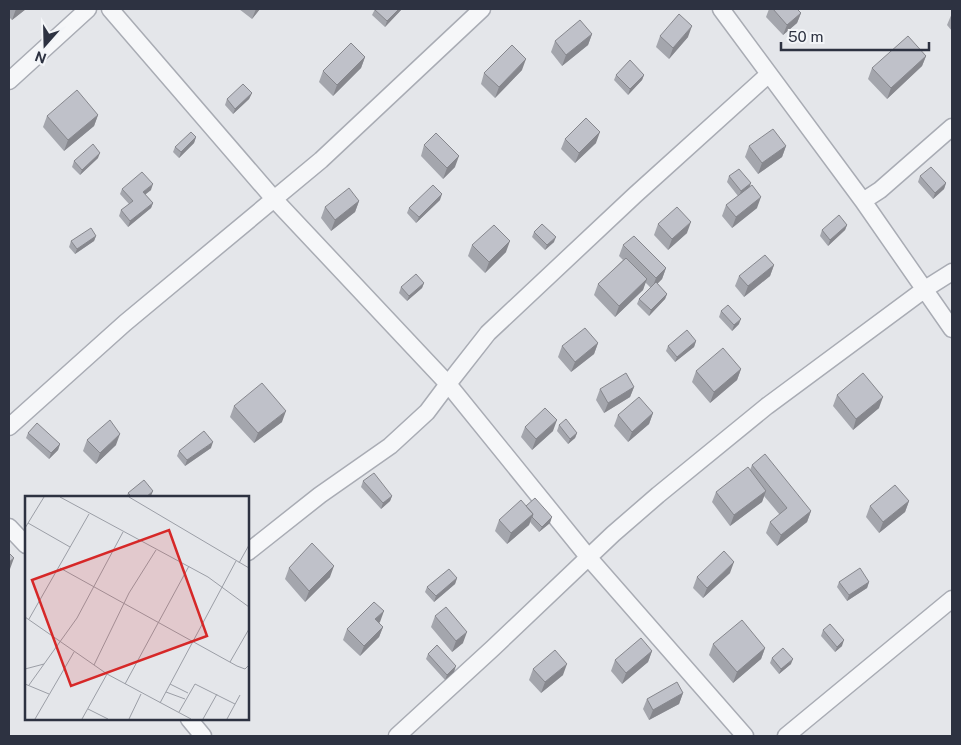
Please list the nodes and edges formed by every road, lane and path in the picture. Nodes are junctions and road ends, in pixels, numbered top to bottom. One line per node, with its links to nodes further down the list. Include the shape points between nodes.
1 (88, 9): 6 (street)
2 (110, 9): 8 (street)
3 (482, 9): 8 (street, via 321,160)
4 (721, 9): 5 (street)
5 (769, 74): 9 (street); 13 (street, via 634,195 488,333)
6 (9, 81)
7 (952, 127): 9 (street)
8 (274, 199): 13 (street); 14 (street, via 125,323)
9 (863, 201): 11 (street)
10 (952, 272): 11 (street)
11 (925, 289): 12 (street); 18 (street, via 767,406 658,495)
12 (952, 329)
13 (448, 384): 17 (street, via 428,412 390,446 320,495); 18 (street)
14 (9, 426)
15 (9, 527): 16 (street)
16 (25, 544)
17 (249, 551)
18 (589, 558): 22 (street); 23 (street)
19 (952, 599): 24 (street)
20 (190, 720): 21 (street)
21 (203, 736)
22 (397, 736)
23 (745, 736)
24 (786, 736)

